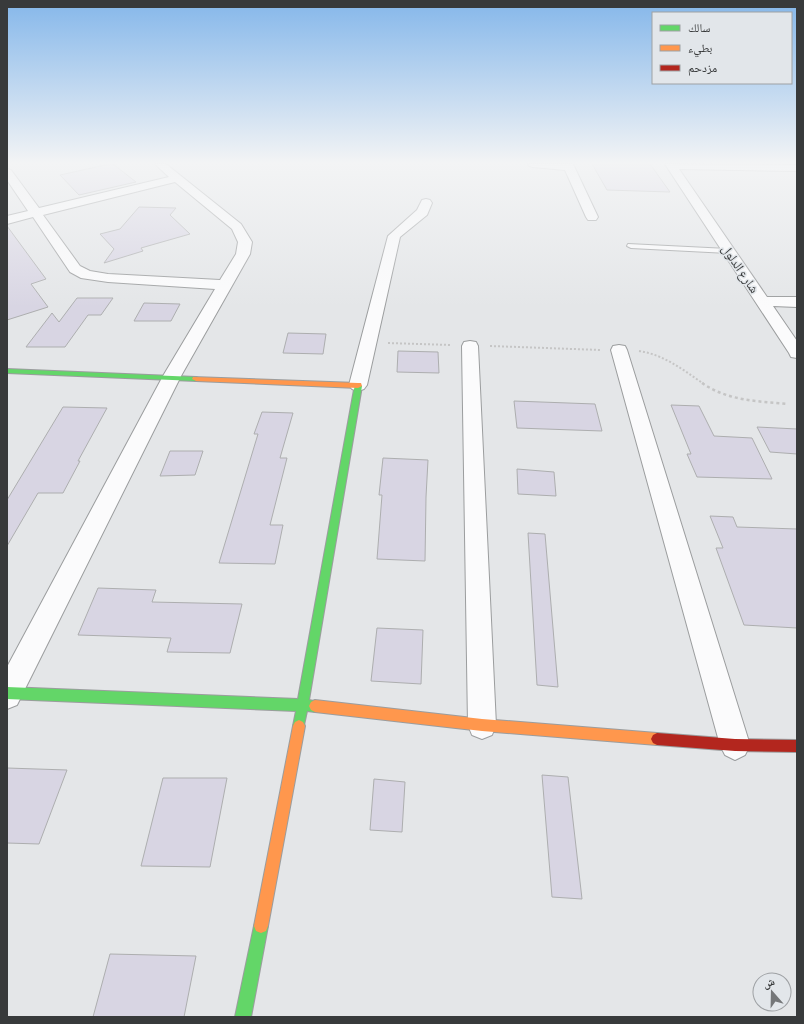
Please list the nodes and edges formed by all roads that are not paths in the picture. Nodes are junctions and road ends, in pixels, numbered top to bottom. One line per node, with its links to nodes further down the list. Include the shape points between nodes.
1 (40, 212): 6 (street)
2 (218, 212): 11 (street, via 237,227 245,242 243,254)
3 (423, 212): 19 (street, via 394,236)
4 (590, 212): 7 (street)
5 (702, 212): 10 (street, شارع الدلول)
6 (35, 213): 8 (street); 11 (street, via 75,269 86,275)
7 (592, 217)
8 (7, 220)
9 (631, 246): 10 (lane)
10 (728, 251): 12 (street, شارع الدلول)
11 (226, 285): 18 (street)
12 (762, 301): 13 (street); 16 (street, شارع الدلول)
13 (797, 302)
14 (470, 346): 22 (street)
15 (619, 350): 23 (street)
16 (797, 353)
17 (7, 371): 18 (street)
18 (172, 376): 19 (street); 20 (street)
19 (358, 385): 21 (street)
20 (7, 694): 21 (street)
21 (303, 705): 22 (street); 25 (street)
22 (482, 725): 23 (street)
23 (735, 745): 24 (street)
24 (797, 746)
25 (243, 1017)

